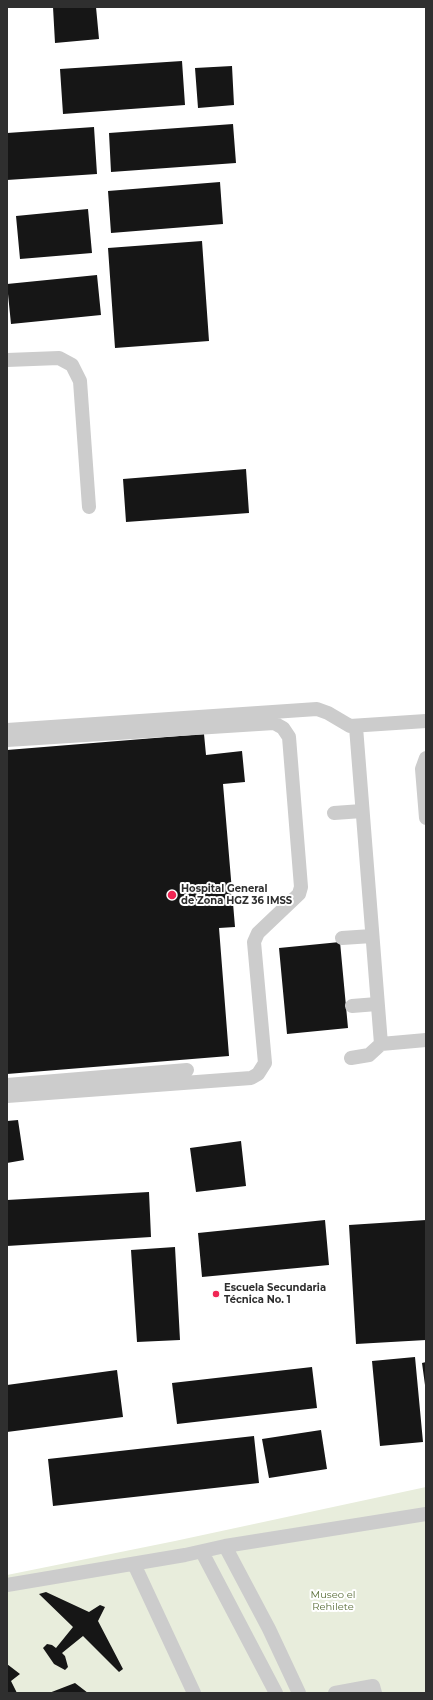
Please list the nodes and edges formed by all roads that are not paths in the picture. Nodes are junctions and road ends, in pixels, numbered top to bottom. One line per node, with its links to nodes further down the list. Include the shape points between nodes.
1 (7, 360): 2 (lane, via 60,358 72,365 80,381)
2 (89, 507)
3 (426, 721): 4 (lane)
4 (356, 727): 5 (lane, via 317,709); 8 (lane)
5 (7, 730)
6 (7, 740): 20 (lane, via 274,723 283,728 289,738 301,886 299,894 258,933 254,942 266,1063 258,1074 250,1078)
7 (426, 758): 10 (lane, via 422,769)
8 (362, 811): 9 (lane); 11 (lane)
9 (334, 814)
10 (426, 818)
11 (372, 936): 12 (lane); 13 (lane)
12 (342, 938)
13 (377, 1004): 14 (lane); 16 (lane)
14 (352, 1006)
15 (426, 1040): 16 (lane)
16 (381, 1044): 17 (lane, via 369,1055)
17 (351, 1058)
18 (187, 1070): 19 (lane)
19 (7, 1085)
20 (7, 1096)
21 (426, 1514): 22 (lane)
22 (225, 1546): 23 (lane); 28 (lane)
23 (202, 1552): 24 (lane); 27 (lane)
24 (134, 1564): 25 (lane); 26 (lane)
25 (7, 1586)
26 (194, 1693)
27 (276, 1693)
28 (299, 1693)
29 (336, 1693): 30 (lane, via 372,1686)
30 (374, 1693)

